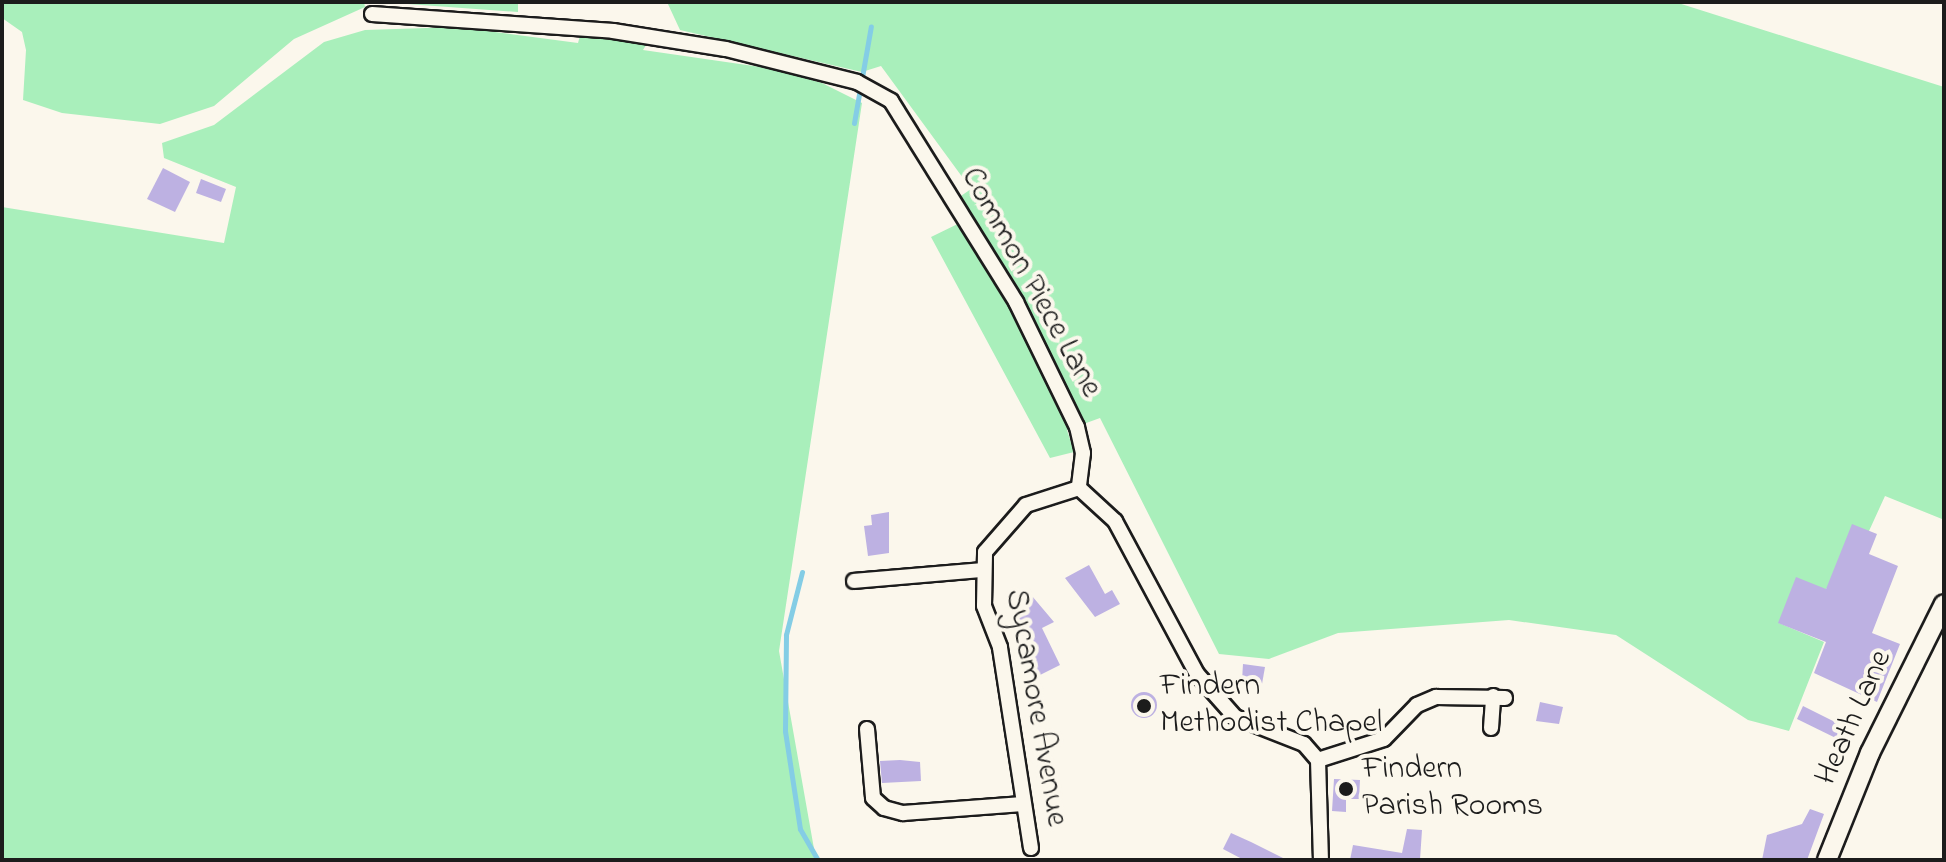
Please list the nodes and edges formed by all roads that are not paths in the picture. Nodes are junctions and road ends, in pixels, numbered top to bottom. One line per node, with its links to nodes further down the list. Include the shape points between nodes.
1 (372, 14): 2 (street, Common Piece Lane, via 613,31 726,49 864,85 891,101 923,144 1016,302 1077,427 1083,453)
2 (1079, 488): 3 (street, Sycamore Avenue, via 1026,505 1010,517 985,552); 8 (street, via 1115,521 1197,674 1235,717 1304,744)
3 (983, 570): 4 (street); 9 (street, Sycamore Avenue, via 984,606 1000,647)
4 (854, 581)
5 (1944, 604): 12 (street, Heath Lane, via 1870,753)
6 (1491, 728): 8 (street, via 1499,697 1436,697 1417,705 1384,739)
7 (867, 729): 9 (street, via 873,798 884,808 903,813)
8 (1318, 760): 11 (street)
9 (1023, 804): 10 (street, Sycamore Avenue)
10 (1031, 848)
11 (1321, 860)
12 (1827, 860)

